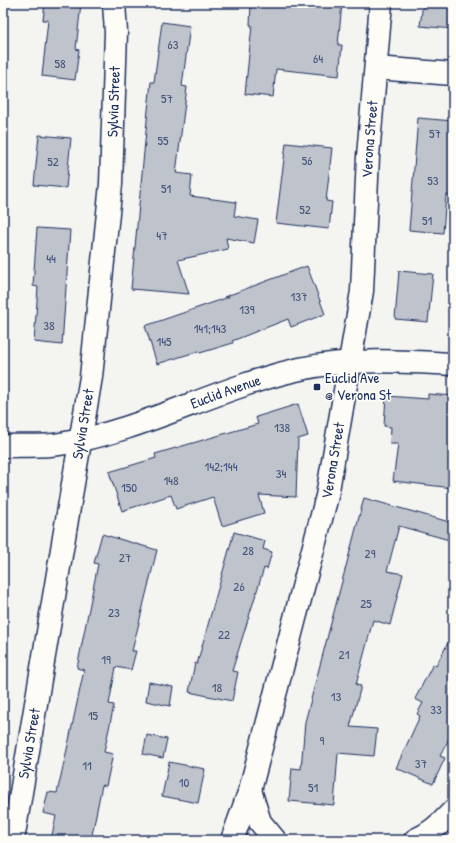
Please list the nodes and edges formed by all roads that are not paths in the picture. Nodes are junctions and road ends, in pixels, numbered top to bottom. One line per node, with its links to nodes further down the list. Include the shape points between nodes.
1 (114, 3): 7 (street, Sylvia Street, via 116,32 111,184 91,377)
2 (381, 3): 3 (street, Verona Street)
3 (376, 68): 4 (street); 5 (street, Verona Street, via 368,156 362,291)
4 (453, 74)
5 (349, 362): 6 (street, Euclid Avenue); 7 (street, Euclid Avenue, via 280,374 119,430); 9 (street, Verona Street, via 327,496)
6 (453, 364)
7 (80, 439): 8 (street, Euclid Avenue, via 60,444); 11 (street, Sylvia Street)
8 (3, 446)
9 (250, 790): 12 (street, Verona Street); 13 (street, via 260,822)
10 (453, 811): 14 (street, via 437,827)
11 (13, 840)
12 (232, 840)
13 (275, 840)
14 (415, 840)

